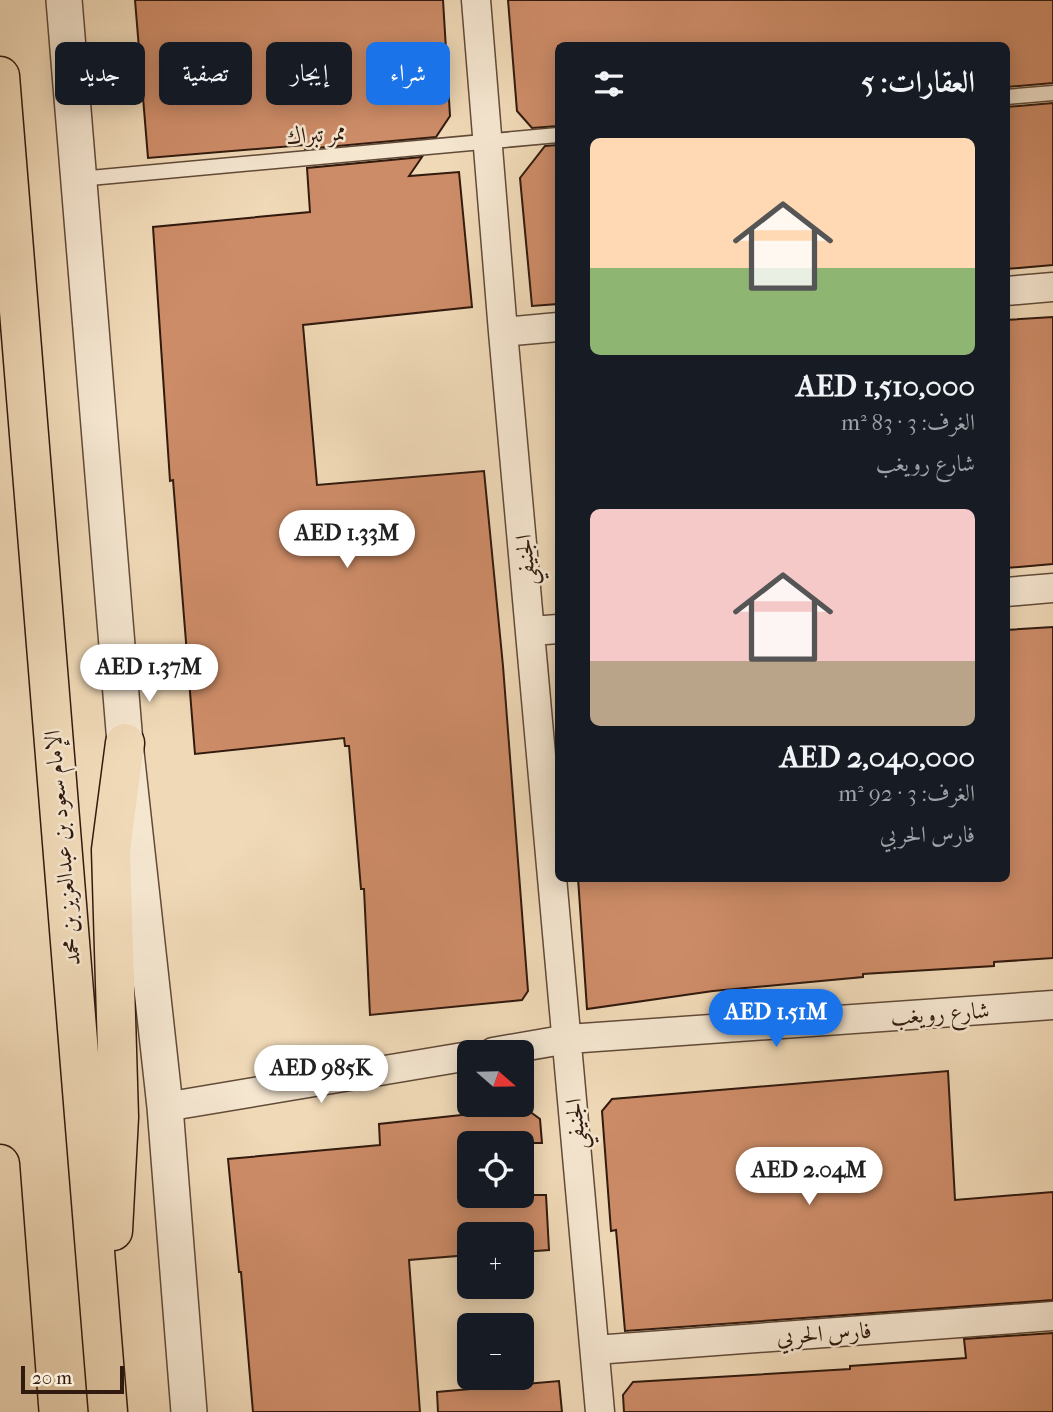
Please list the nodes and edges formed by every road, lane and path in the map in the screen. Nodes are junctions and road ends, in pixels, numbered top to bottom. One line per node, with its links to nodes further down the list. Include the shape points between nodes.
1 (64, 0): 8 (street)
2 (476, 0): 7 (street, الجنيفي)
3 (0, 76): 27 (main road, الإمام سعود بن عبدالعزيز بن محمد)
4 (1053, 93): 5 (lane)
5 (1010, 97)
6 (555, 135): 7 (lane, ممر تبراك)
7 (486, 141): 8 (lane, ممر تبراك); 12 (street, الجنيفي)
8 (78, 179): 16 (street)
9 (1053, 287): 10 (street)
10 (1010, 291)
11 (555, 327): 12 (street)
12 (503, 332): 15 (street, الجنيفي)
13 (1053, 588): 14 (street)
14 (1010, 592)
15 (545, 630): 17 (street, الجنيفي)
16 (125, 743): 23 (street); 27 (main road, via 111,850 119,1117)
17 (555, 808)
18 (559, 882): 20 (street, الجنيفي)
19 (1053, 1005): 20 (street, شارع رويغب)
20 (568, 1039): 21 (street, شارع رويغب); 26 (street, الجنيفي)
21 (534, 1045)
22 (457, 1058): 23 (street)
23 (165, 1107): 29 (street)
24 (0, 1164): 28 (main road)
25 (1053, 1316): 26 (street, فارس الحربي)
26 (595, 1350): 30 (street, الجنيفي)
27 (107, 1398)
28 (19, 1412)
29 (189, 1412)
30 (600, 1412)

